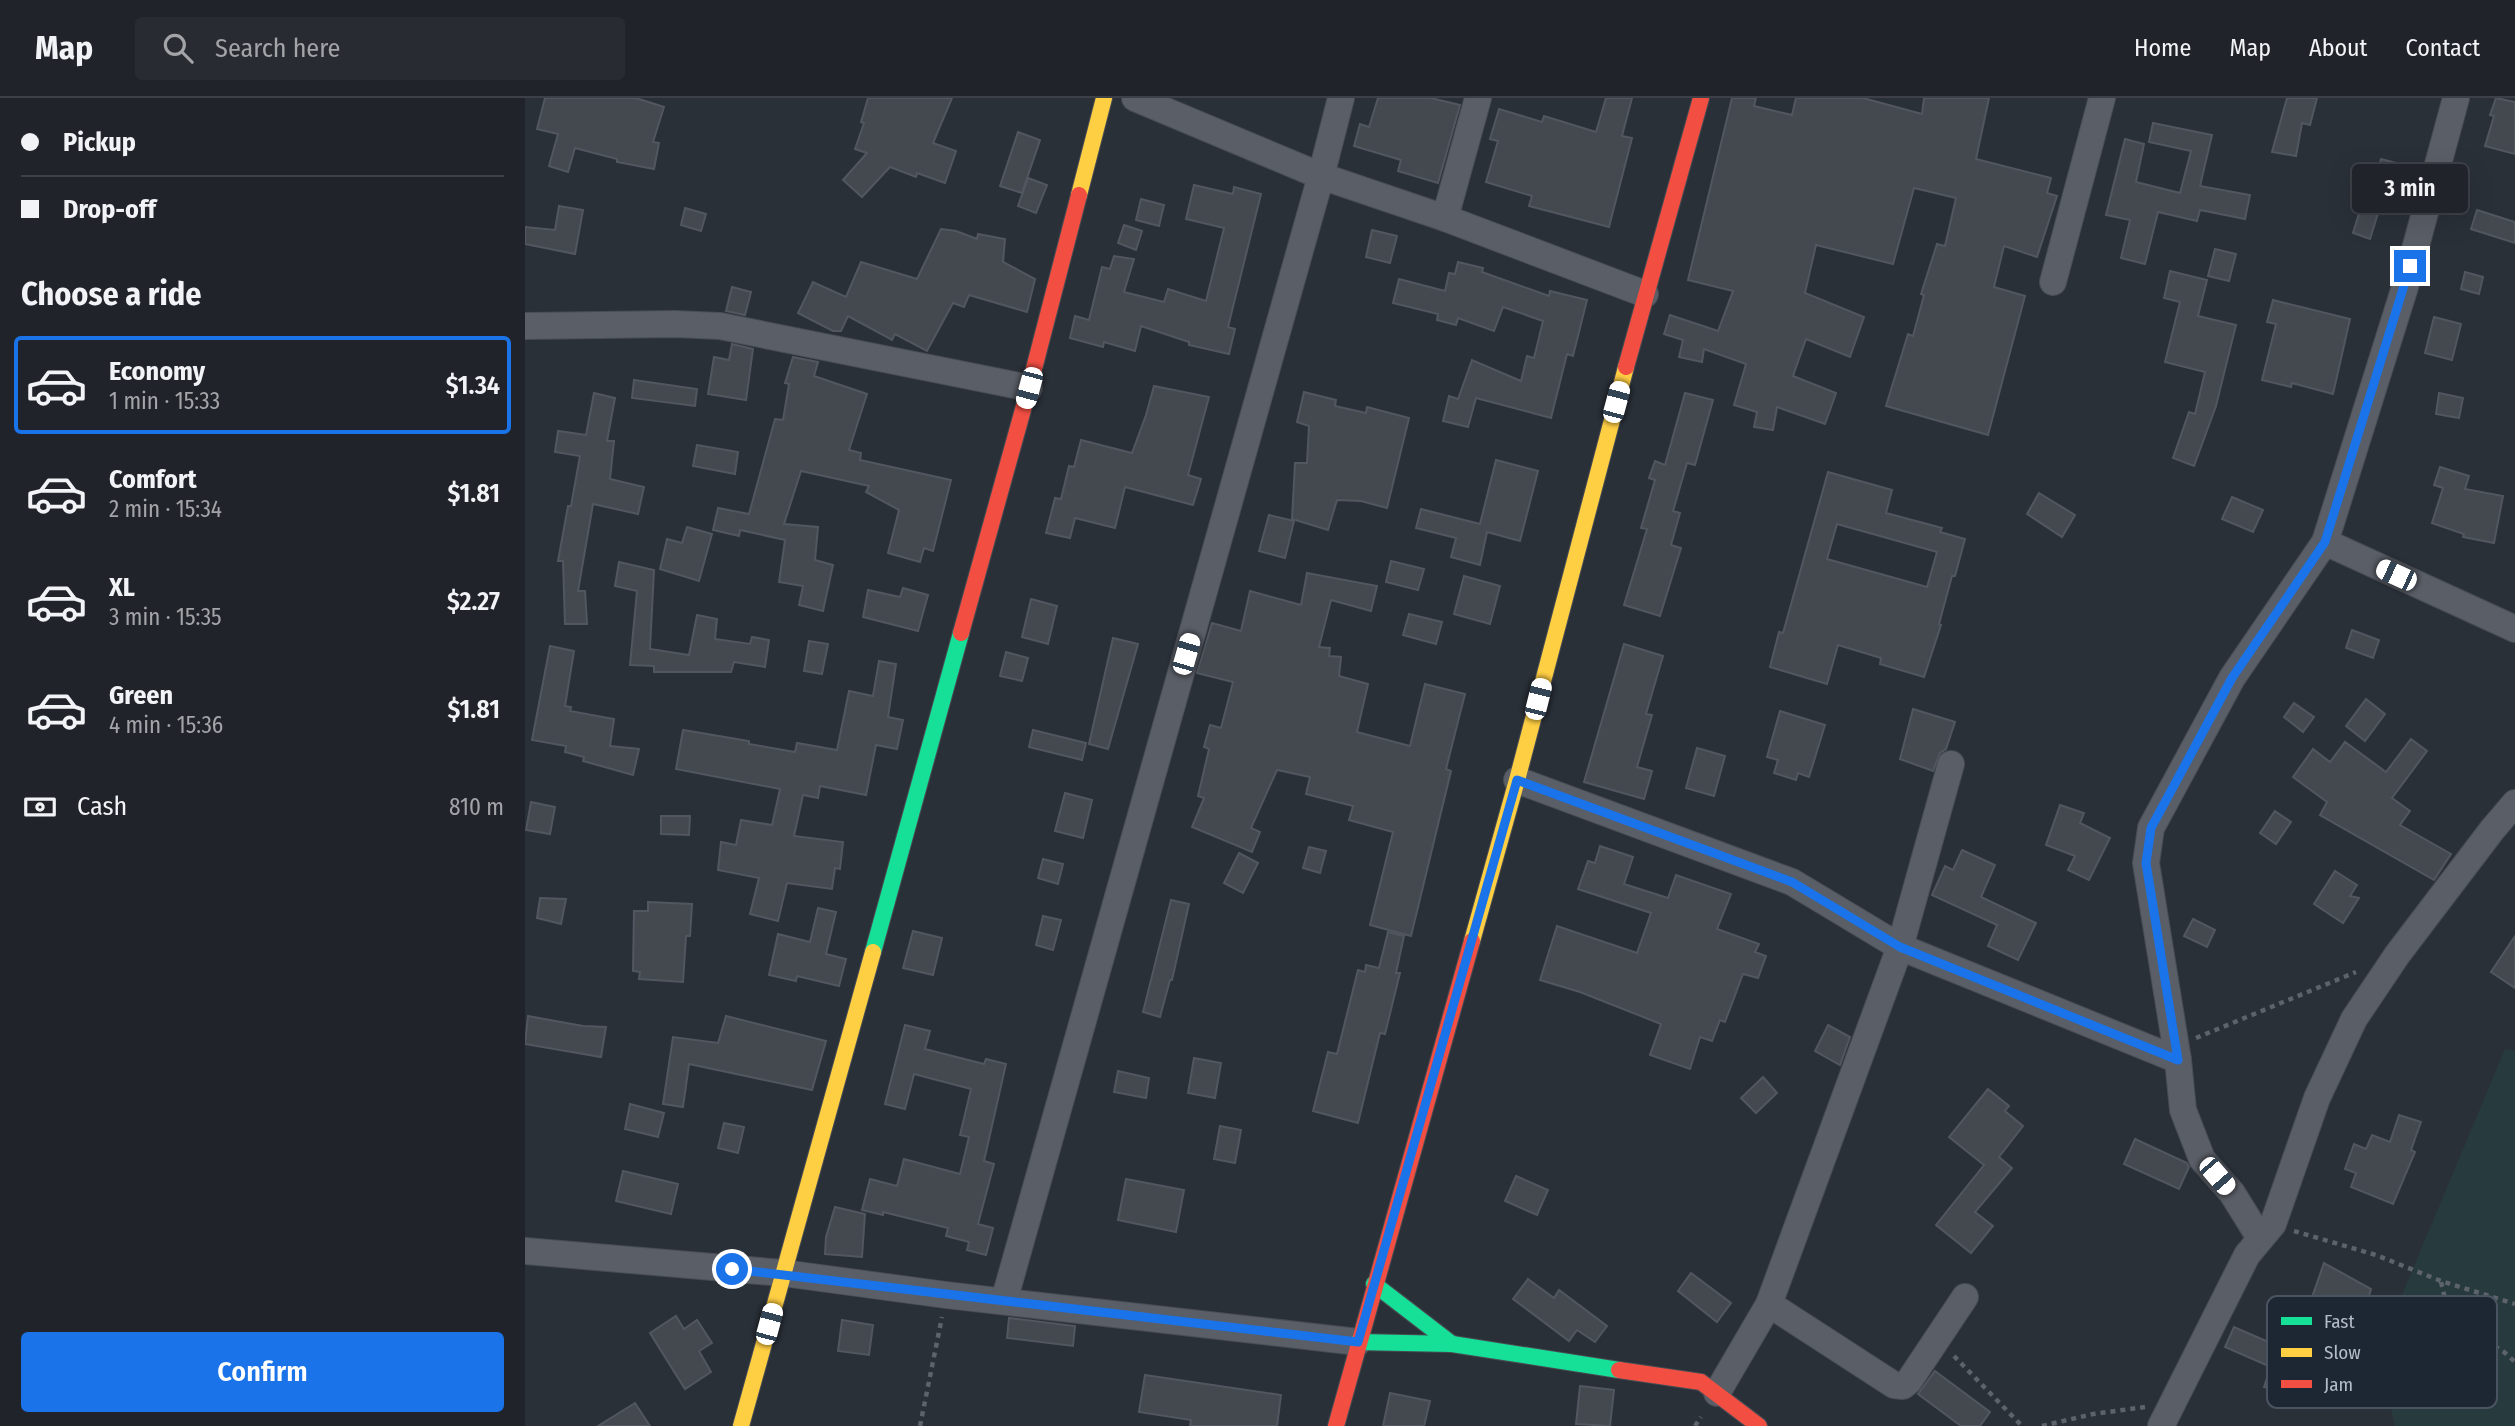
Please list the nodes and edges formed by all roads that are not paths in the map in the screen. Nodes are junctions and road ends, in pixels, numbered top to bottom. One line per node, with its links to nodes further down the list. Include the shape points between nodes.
1 (1104, 98): 13 (main road)
2 (1135, 98): 8 (street)
3 (1341, 98): 8 (street)
4 (1478, 98): 9 (street)
5 (1701, 98): 11 (main road)
6 (2102, 98): 10 (street)
7 (2456, 98): 14 (street, via 2404,290)
8 (1321, 176): 9 (street); 26 (street)
9 (1445, 218): 11 (street)
10 (2053, 282)
11 (1645, 293): 17 (main road)
12 (525, 326): 13 (street, via 720,326)
13 (1029, 388): 23 (main road)
14 (2325, 542): 15 (street); 20 (street, via 2232,678 2151,828 2146,863)
15 (2515, 629)
16 (1951, 764): 19 (street)
17 (1517, 780): 19 (street, via 1792,882); 24 (main road)
18 (2515, 803): 21 (street, via 2354,1018 2317,1098)
19 (1900, 947): 20 (street); 27 (street)
20 (2178, 1060): 21 (street, via 2183,1110 2202,1159)
21 (2267, 1231): 34 (street, via 2247,1255)
22 (525, 1251): 23 (street)
23 (783, 1273): 26 (street); 31 (main road)
24 (1374, 1284): 28 (main road); 29 (main road)
25 (1965, 1297): 27 (street, via 1903,1386 1894,1385)
26 (1005, 1301): 28 (street)
27 (1769, 1304): 30 (street)
28 (1358, 1342): 29 (main road); 32 (main road)
29 (1452, 1344): 30 (main road, via 1701,1382)
30 (1717, 1393): 33 (main road)
31 (741, 1426)
32 (1336, 1426)
33 (1759, 1426)
34 (2161, 1426)

